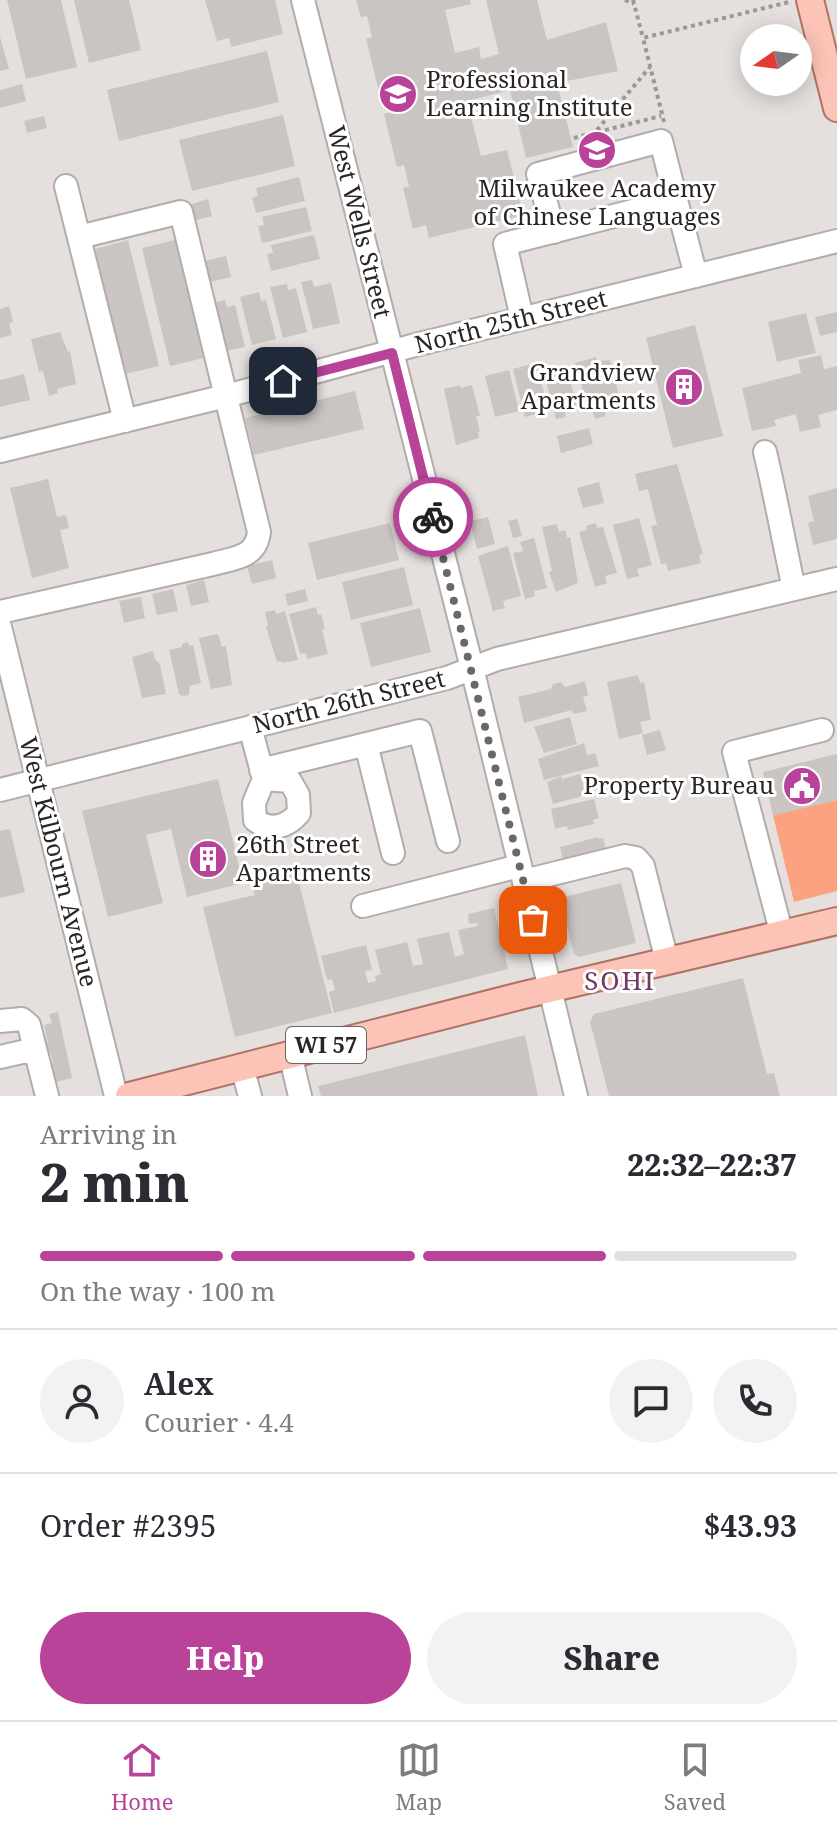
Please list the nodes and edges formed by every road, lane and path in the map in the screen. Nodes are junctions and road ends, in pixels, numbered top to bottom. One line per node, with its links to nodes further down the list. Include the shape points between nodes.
1 (303, 0): 19 (street, West Wells Street)
2 (625, 0): 4 (path)
3 (800, 1): 5 (path); 7 (main road)
4 (633, 2): 5 (path)
5 (643, 38): 6 (path)
6 (650, 67): 8 (path); 9 (path)
7 (837, 108)
8 (662, 116): 9 (path); 11 (path, via 668,139)
9 (596, 132): 10 (path)
10 (574, 138)
11 (661, 141): 13 (street); 14 (street, via 538,174)
12 (66, 186): 15 (street)
13 (676, 200): 14 (street); 17 (street)
14 (554, 232): 18 (street, via 505,244)
15 (79, 237): 20 (street, via 181,212); 21 (street)
16 (837, 241): 17 (street, North 25th Street)
17 (696, 276): 18 (street, North 25th Street)
18 (522, 318): 19 (street, North 25th Street)
19 (392, 353): 20 (street, North 25th Street); 28 (street, West Wells Street)
20 (226, 396): 21 (street, North 25th Street); 26 (street, via 259,532 253,551)
21 (125, 421): 22 (street, North 25th Street)
22 (0, 451)
23 (765, 452): 25 (street)
24 (837, 579): 25 (street, North 26th Street)
25 (794, 589): 28 (street, North 26th Street)
26 (0, 612)
27 (0, 627): 32 (street, West Kilbourn Avenue)
28 (472, 668): 29 (street, North 26th Street); 36 (street, West Wells Street)
29 (250, 727): 31 (street, via 262,775); 32 (street, North 26th Street)
30 (822, 730): 39 (street, via 734,752)
31 (366, 744): 34 (street, via 420,731); 35 (street)
32 (37, 781): 33 (street, North 26th Street); 48 (street, West Kilbourn Avenue)
33 (0, 790)
34 (448, 841)
35 (393, 853)
36 (522, 874): 37 (street); 40 (street, via 636,858 643,866); 41 (street, West Wells Street)
37 (363, 906)
38 (837, 921): 39 (main road, WI 57)
39 (782, 935): 40 (main road, WI 57)
40 (667, 961): 41 (main road, WI 57)
41 (551, 989): 44 (main road, WI 57); 52 (street, West Wells Street)
42 (0, 1021): 43 (street, via 22,1019 29,1025)
43 (35, 1049): 45 (street); 47 (street)
44 (290, 1054): 46 (main road, WI 57); 51 (street)
45 (0, 1057)
46 (242, 1067): 49 (main road, WI 57); 50 (street)
47 (47, 1096)
48 (116, 1096)
49 (129, 1096)
50 (250, 1096)
51 (300, 1096)
52 (576, 1096)

